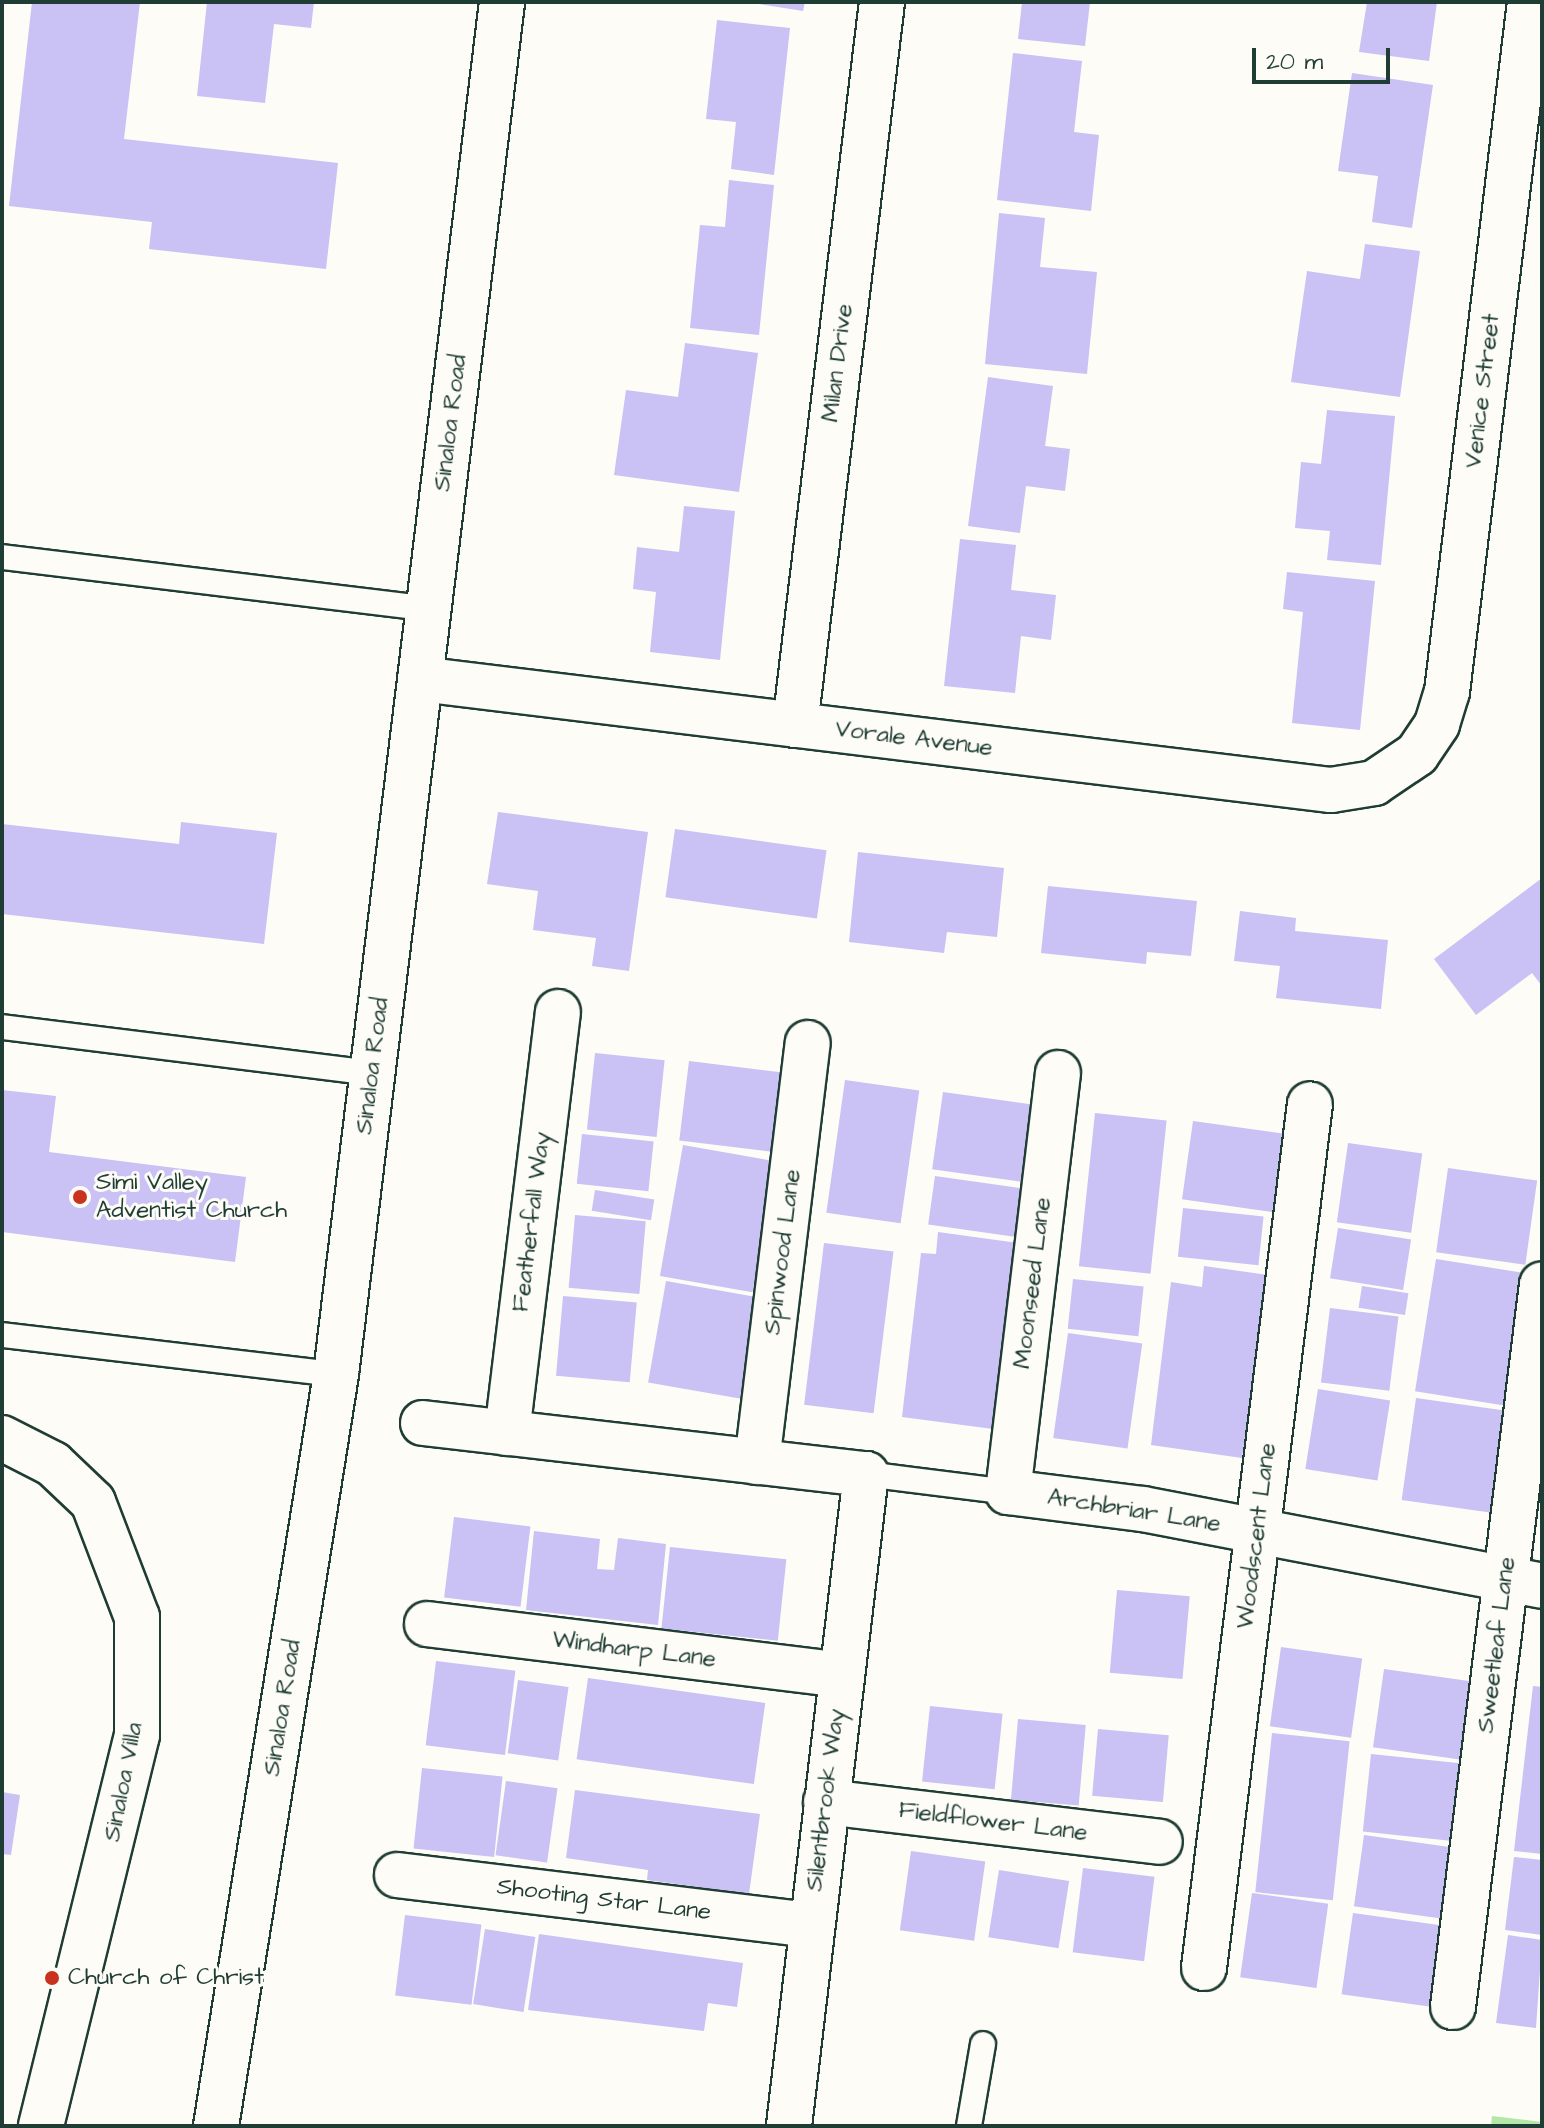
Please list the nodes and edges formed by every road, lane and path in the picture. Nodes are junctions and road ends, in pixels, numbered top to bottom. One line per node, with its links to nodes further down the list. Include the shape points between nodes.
1 (502, 2): 5 (street, Sinaloa Road)
2 (882, 2): 7 (street, Milan Drive)
3 (1530, 2): 8 (street, Venice Street, via 1447,692 1437,724)
4 (2, 557): 5 (lane)
5 (429, 609): 6 (street, Sinaloa Road)
6 (420, 679): 7 (street, Vorale Avenue); 12 (street, Sinaloa Road)
7 (795, 725): 8 (street, Vorale Avenue, via 1331,790 1374,783)
8 (1402, 765)
9 (558, 1012): 19 (street, Featherfall Way)
10 (2, 1027): 12 (lane)
11 (808, 1043): 21 (street, Spinwood Lane)
12 (373, 1073): 17 (street, Sinaloa Road)
13 (1058, 1073): 23 (street, Moonseed Lane)
14 (1310, 1104): 24 (street, Woodscent Lane)
15 (1542, 1284): 25 (street, Sweetleaf Lane)
16 (2, 1335): 17 (lane)
17 (336, 1374): 36 (street, Sinaloa Road)
18 (423, 1423): 19 (street)
19 (507, 1433): 21 (street)
20 (2, 1438): 35 (street, Sinaloa Villa, via 53,1464 93,1502 137,1617 137,1735)
21 (757, 1462): 22 (street)
22 (866, 1474): 23 (lane); 27 (street, Silentbrook Way)
23 (1008, 1492): 24 (street, Archbriar Lane)
24 (1257, 1532): 25 (street, Archbriar Lane); 32 (street, Woodscent Lane)
25 (1524, 1583): 33 (street, Sweetleaf Lane)
26 (427, 1624): 27 (street, Windharp Lane)
27 (842, 1675): 28 (street, Silentbrook Way)
28 (826, 1802): 29 (street, Fieldflower Lane); 31 (street, Silentbrook Way)
29 (1160, 1842)
30 (397, 1875): 31 (street, Shooting Star Lane)
31 (811, 1925): 37 (street, Silentbrook Way)
32 (1204, 1968)
33 (1453, 2007)
34 (983, 2044): 38 (lane)
35 (41, 2126)
36 (216, 2126)
37 (789, 2126)
38 (969, 2126)

